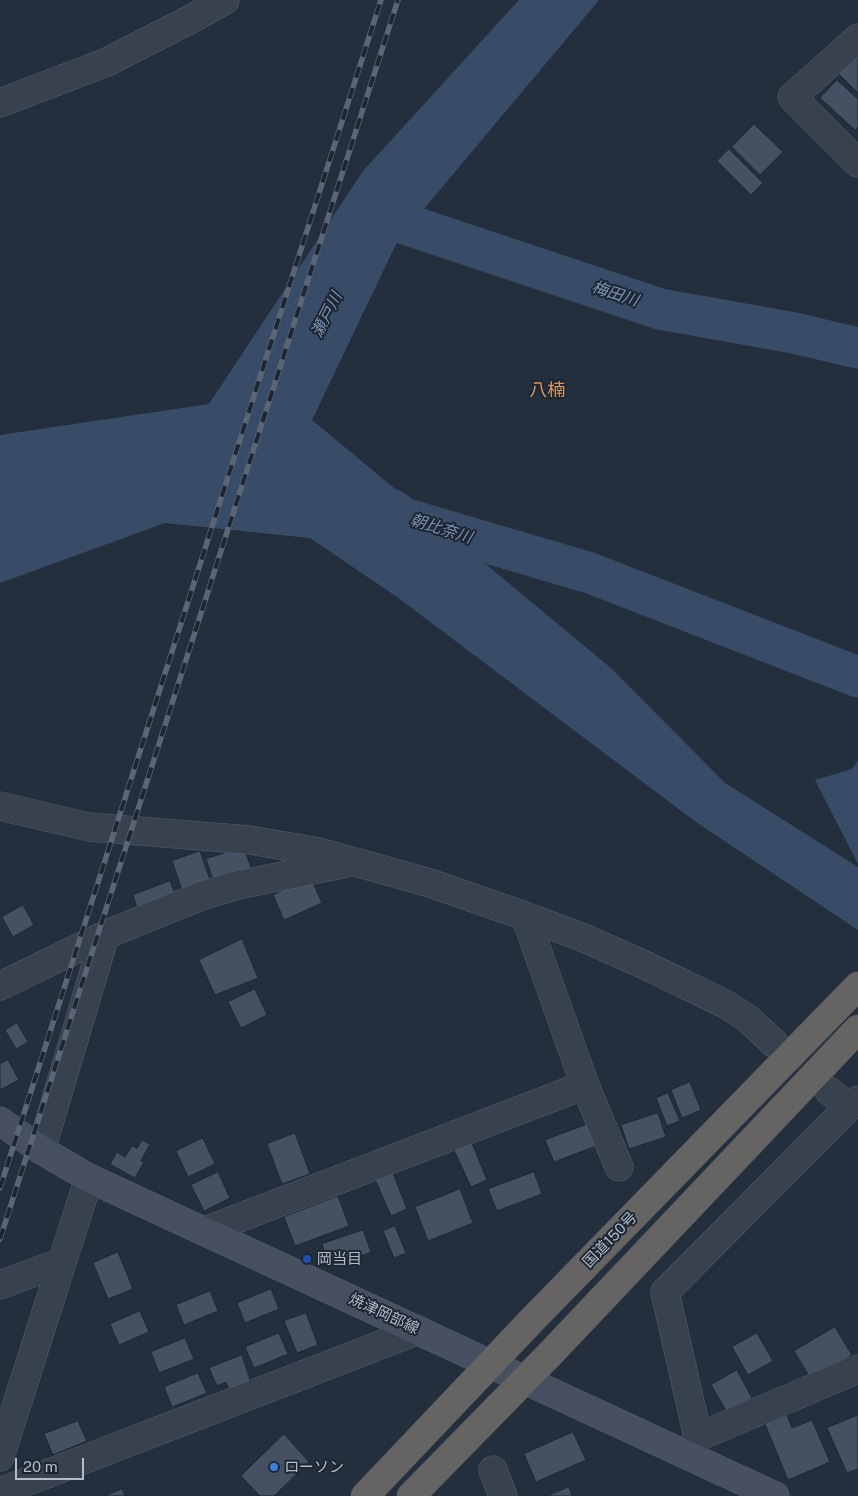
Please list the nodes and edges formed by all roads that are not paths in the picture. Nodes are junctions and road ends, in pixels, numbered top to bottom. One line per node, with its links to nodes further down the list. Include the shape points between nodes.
1 (225, 0): 3 (street, via 107,62)
2 (858, 38): 4 (street, via 792,97)
3 (0, 103)
4 (858, 163)
5 (0, 806): 6 (street, via 89,827 250,840)
6 (356, 861): 7 (street); 8 (street, via 238,885 201,896)
7 (525, 916): 12 (street, via 650,967 727,1005); 13 (street)
8 (105, 935): 9 (street); 16 (street)
9 (0, 986)
10 (852, 992): 23 (highway, 国道150号)
11 (855, 1038): 25 (highway)
12 (774, 1043)
13 (585, 1084): 17 (street); 19 (street)
14 (845, 1100): 26 (street, via 665,1292)
15 (0, 1121): 16 (main road, 焼津岡部線)
16 (41, 1150): 18 (main road, 焼津岡部線)
17 (619, 1167)
18 (89, 1178): 19 (main road, 焼津岡部線); 20 (street)
19 (205, 1231): 22 (main road, 焼津岡部線)
20 (62, 1262): 21 (street); 27 (street)
21 (0, 1285)
22 (419, 1330): 23 (main road, 焼津岡部線); 29 (street)
23 (490, 1363): 25 (main road, 焼津岡部線); 30 (highway, 国道150号)
24 (858, 1369): 26 (street)
25 (525, 1380): 26 (main road, 焼津岡部線); 31 (highway)
26 (694, 1447): 33 (main road, 焼津岡部線)
27 (0, 1457)
28 (493, 1470): 32 (street)
29 (7, 1493)
30 (366, 1496)
31 (411, 1496)
32 (503, 1496)
33 (775, 1496)

